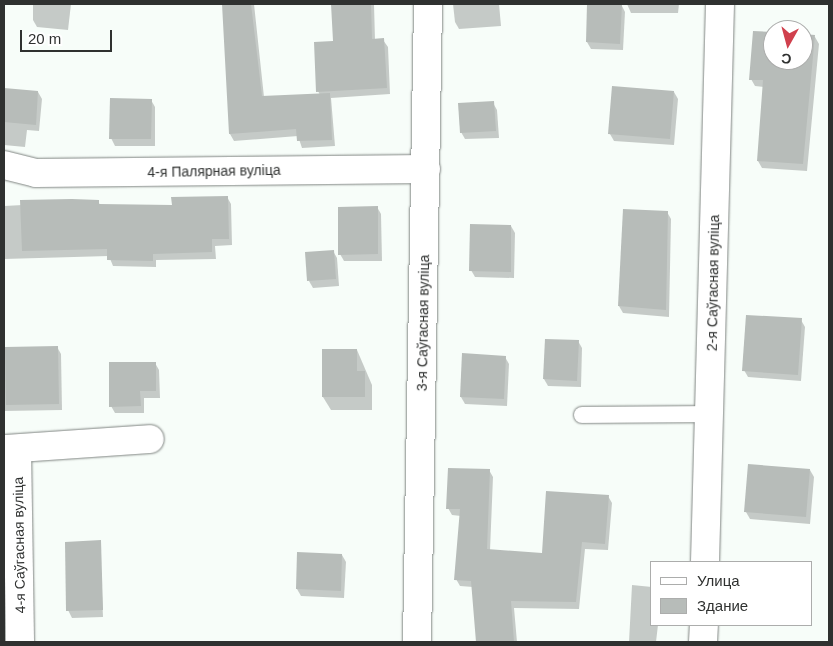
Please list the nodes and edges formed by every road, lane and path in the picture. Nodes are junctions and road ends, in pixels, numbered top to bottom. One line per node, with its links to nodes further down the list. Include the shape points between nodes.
1 (428, 4): 4 (street, 3-я Саўгасная вуліца)
2 (720, 4): 5 (street, 2-я Саўгасная вуліца)
3 (4, 165): 4 (street, 4-я Палярная вуліца, via 36,173)
4 (426, 169): 12 (street, 3-я Саўгасная вуліца)
5 (710, 414): 6 (lane); 9 (street, 2-я Саўгасная вуліца)
6 (582, 415)
7 (150, 439): 8 (street)
8 (10, 449): 11 (street, 4-я Саўгасная вуліца)
9 (705, 561)
10 (704, 626): 13 (street)
11 (20, 642)
12 (417, 642)
13 (703, 642)

